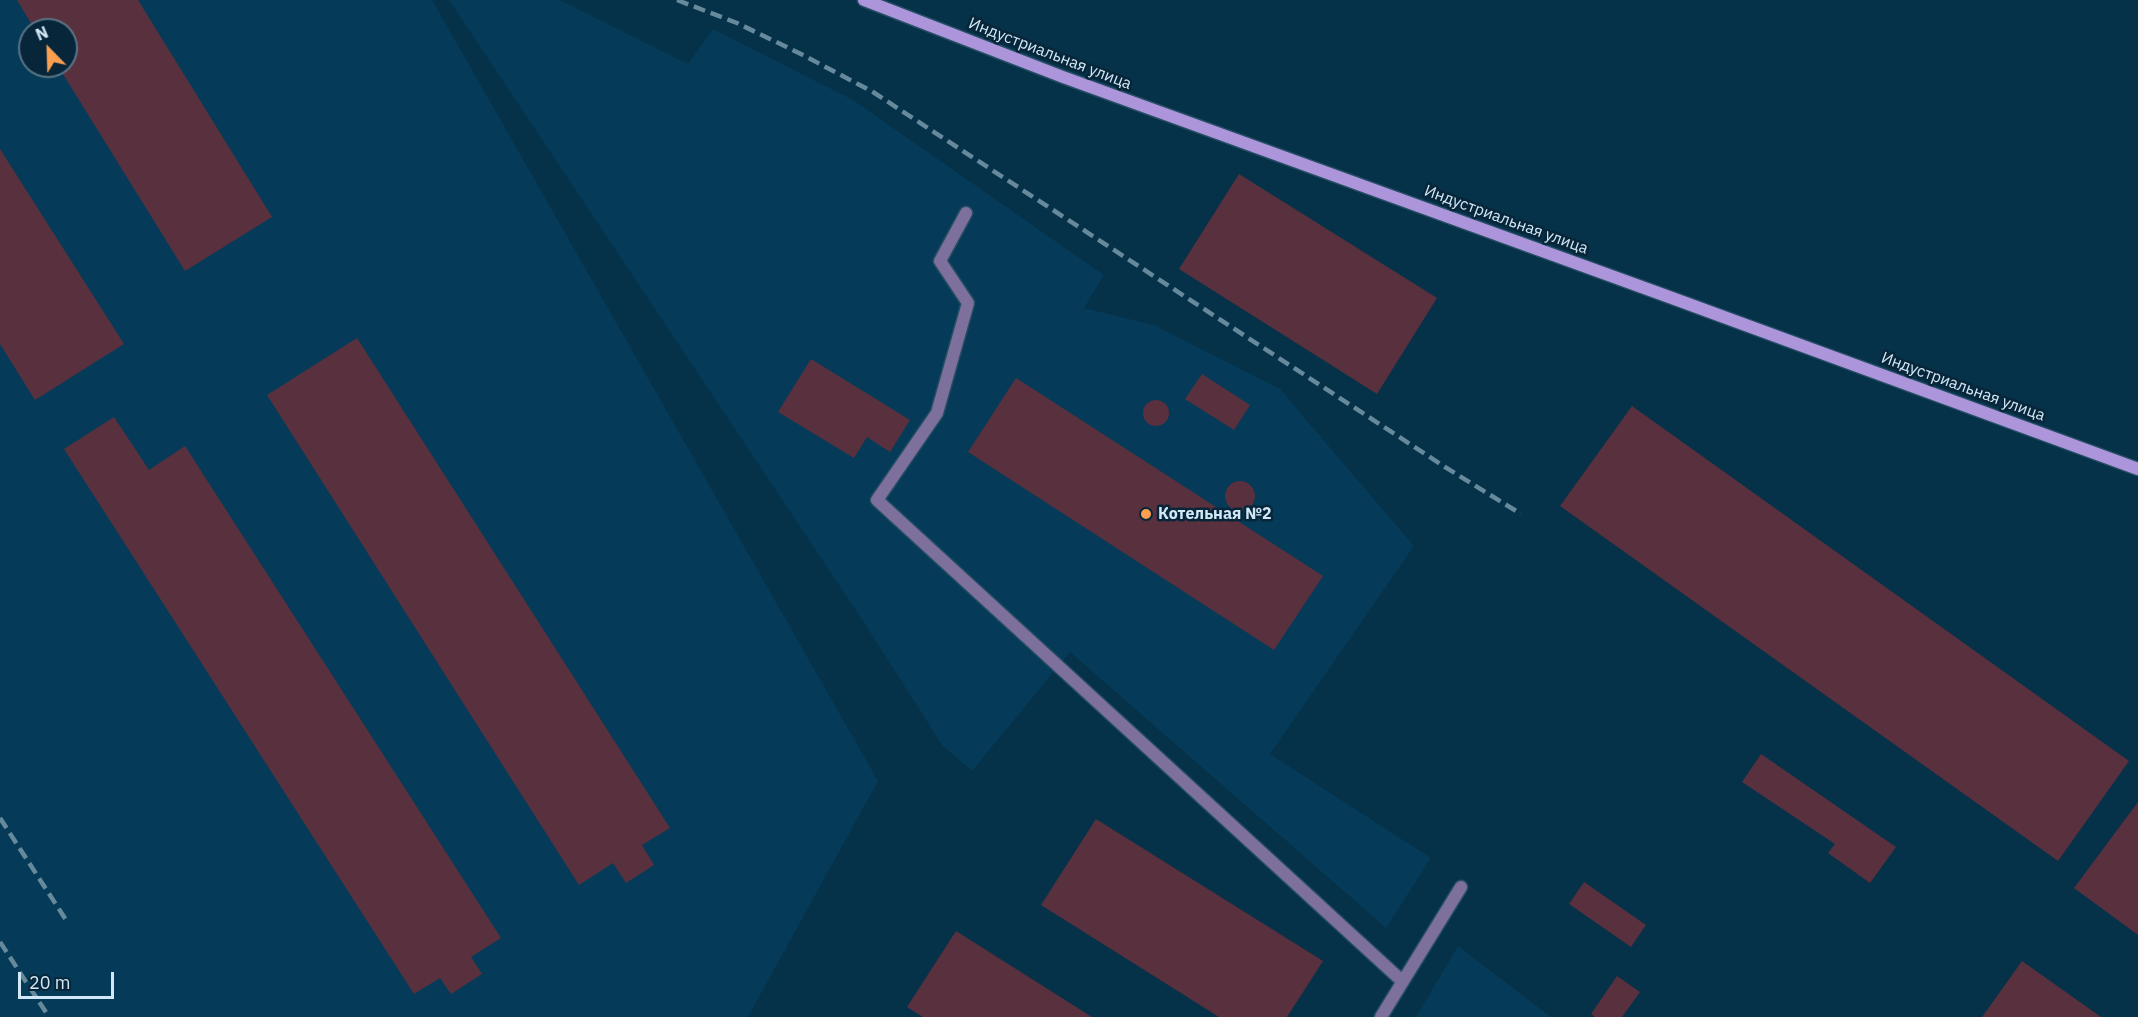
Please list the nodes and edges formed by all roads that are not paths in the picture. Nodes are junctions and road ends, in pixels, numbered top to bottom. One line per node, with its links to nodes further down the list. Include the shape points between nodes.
1 (864, 0): 3 (main road, Индустриальная улица, via 1063,77)
2 (966, 213): 5 (street, via 940,261 968,303 937,413 877,500)
3 (2138, 469)
4 (1461, 887): 5 (street)
5 (1402, 981): 6 (street)
6 (1381, 1017)

